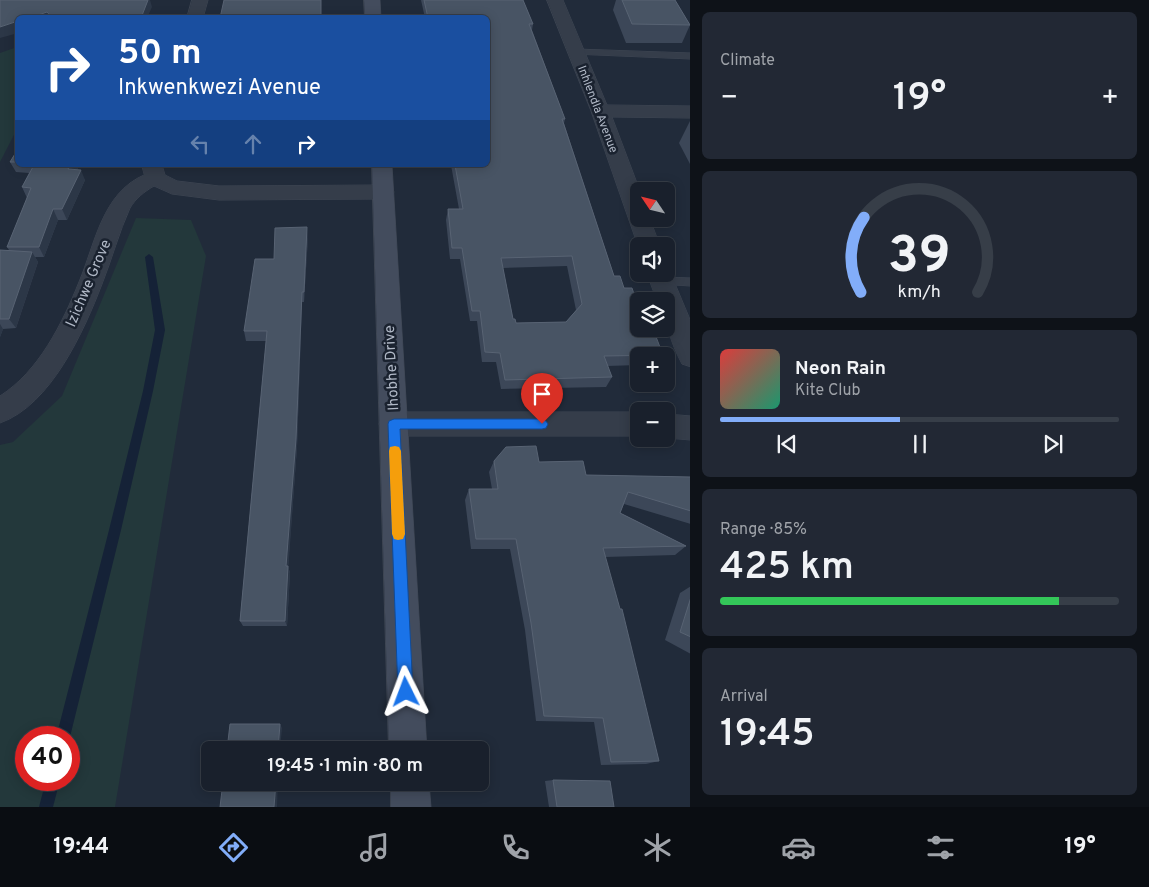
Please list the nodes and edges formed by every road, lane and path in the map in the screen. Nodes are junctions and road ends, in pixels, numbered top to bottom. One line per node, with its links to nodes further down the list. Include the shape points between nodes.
1 (200, 0): 4 (street)
2 (372, 0): 5 (street)
3 (555, 0): 6 (street, Inhlendla Avenue)
4 (196, 15)
5 (373, 15)
6 (576, 52): 7 (lane); 8 (street, Inhlendla Avenue)
7 (690, 56)
8 (600, 111): 9 (street); 12 (street, Inhlendla Avenue)
9 (690, 112)
10 (153, 171): 11 (street, Izichwe Grove, via 172,187 219,193); 17 (street, Izichwe Grove, via 128,194 113,223 90,287 49,362 25,394)
11 (382, 179): 18 (street, Ihobhe Drive)
12 (630, 194)
13 (675, 280): 15 (lane)
14 (662, 282): 16 (street)
15 (690, 282)
16 (690, 357)
17 (0, 412)
18 (394, 424): 19 (street); 22 (street, Ihobhe Drive)
19 (630, 424)
20 (675, 427): 21 (street)
21 (690, 428)
22 (408, 741)
23 (410, 791): 24 (street)
24 (411, 807)

